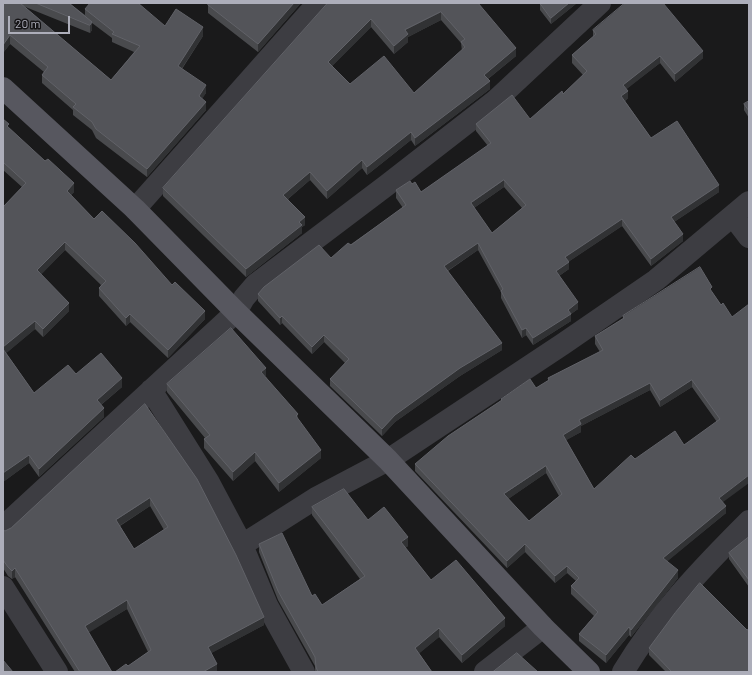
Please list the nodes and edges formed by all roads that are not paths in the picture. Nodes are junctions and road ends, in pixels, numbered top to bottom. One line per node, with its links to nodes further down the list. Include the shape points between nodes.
1 (318, 3): 5 (street)
2 (600, 3): 8 (street, via 495,101 256,284)
3 (3, 88): 5 (main road)
4 (749, 202): 6 (street)
5 (135, 209): 8 (main road)
6 (733, 216): 7 (street); 10 (street, via 656,280)
7 (749, 237)
8 (236, 312): 9 (street); 10 (main road)
9 (151, 390): 12 (street); 13 (street, via 208,481)
10 (388, 460): 13 (street, via 316,498); 15 (main road)
11 (749, 521): 20 (street, via 681,590 639,644)
12 (3, 527)
13 (242, 545): 17 (street, via 267,605)
14 (3, 587): 16 (street)
15 (543, 627): 18 (street); 19 (main road)
16 (57, 672)
17 (304, 672)
18 (485, 672)
19 (589, 672)
20 (623, 672)

